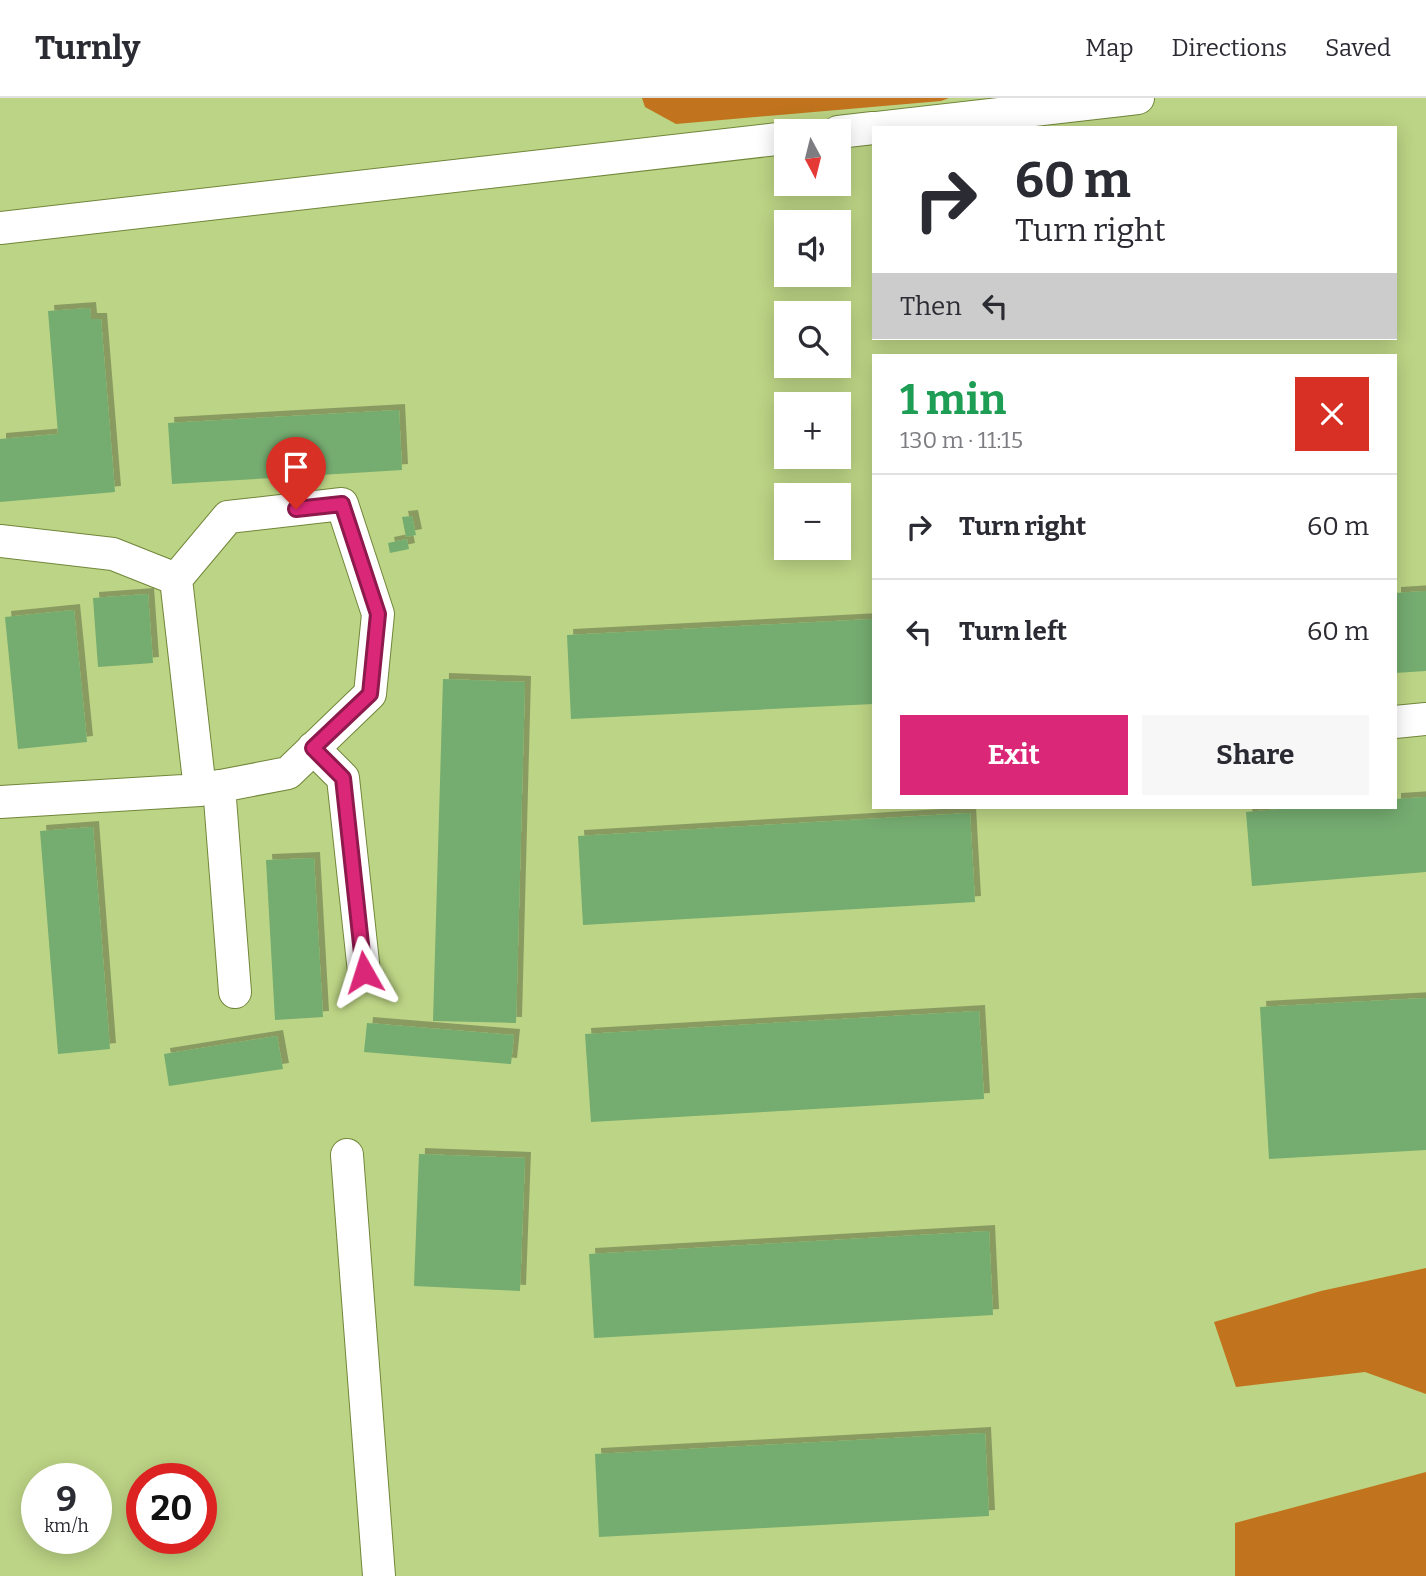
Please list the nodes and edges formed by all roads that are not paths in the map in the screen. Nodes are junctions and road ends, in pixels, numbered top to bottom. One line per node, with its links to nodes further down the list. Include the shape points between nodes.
1 (1138, 98): 2 (street)
2 (893, 126)
3 (872, 128): 4 (street)
4 (851, 131)
5 (774, 139): 6 (street)
6 (0, 228)
7 (0, 541): 8 (street, via 113,554)
8 (176, 579): 11 (street, via 228,517 342,504 378,614 370,694); 12 (street)
9 (1426, 719): 10 (street)
10 (1397, 722)
11 (313, 748): 12 (street, via 288,773); 14 (street, via 343,778)
12 (210, 788): 13 (street); 15 (street)
13 (0, 802)
14 (364, 972)
15 (235, 992)
16 (347, 1155): 17 (street)
17 (379, 1576)

